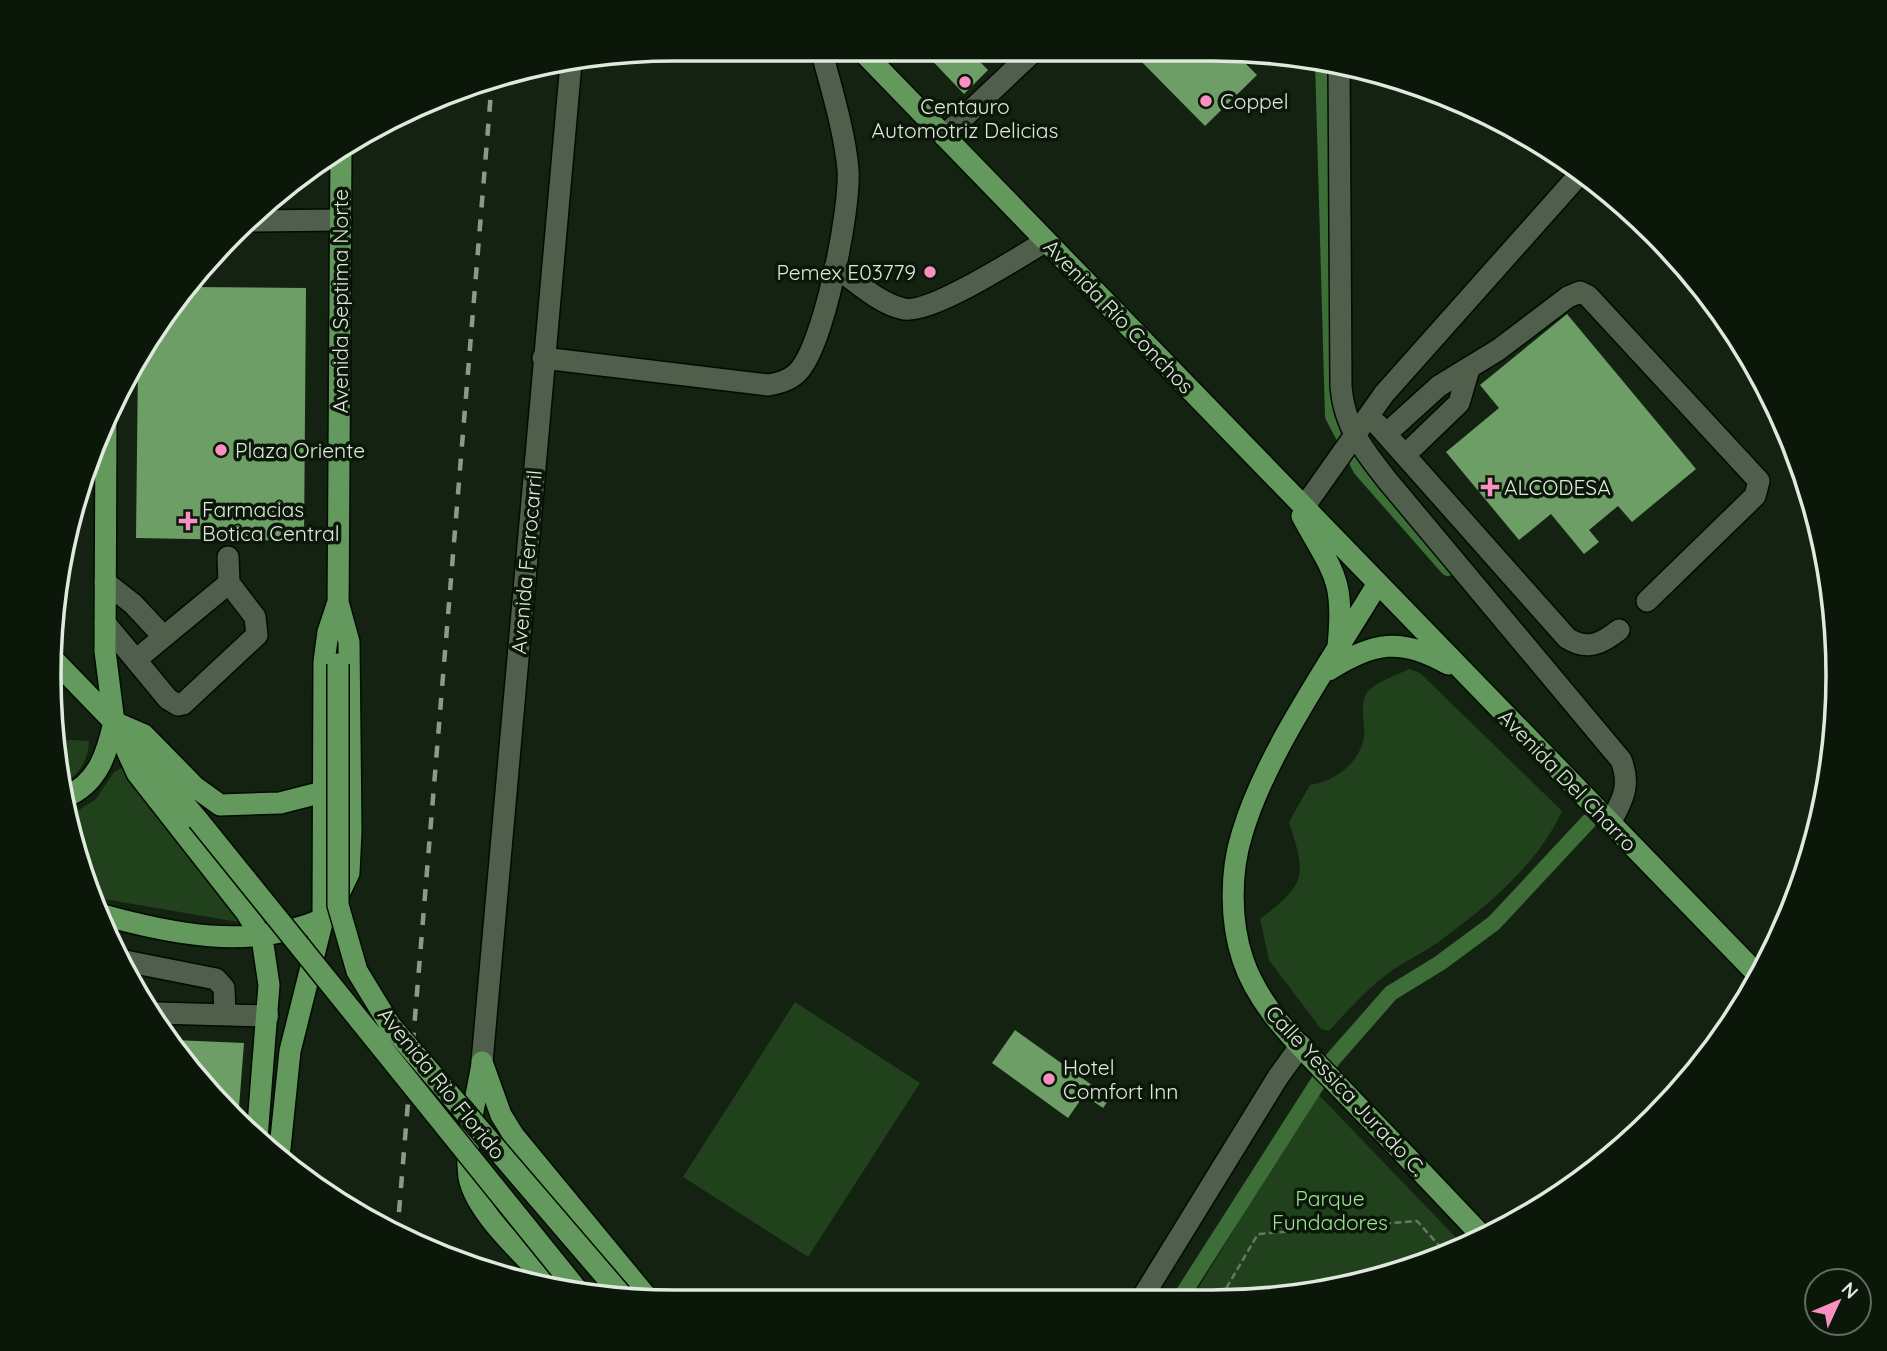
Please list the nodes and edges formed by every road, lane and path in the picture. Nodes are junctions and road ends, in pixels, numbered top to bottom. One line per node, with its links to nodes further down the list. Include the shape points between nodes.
1 (824, 61): 14 (street, via 848,169)
2 (871, 61): 7 (main road, Avenida Río Conchos)
3 (882, 61): 7 (street)
4 (1022, 61): 8 (street)
5 (570, 71): 15 (street, Avenida Ferrocarril)
6 (1339, 75): 19 (street, via 1341,387)
7 (893, 84): 8 (main road, Avenida Río Conchos)
8 (944, 136): 13 (main road, Avenida Río Conchos)
9 (341, 161): 11 (main road, Avenida Septima Norte)
10 (1574, 180): 17 (street)
11 (341, 220): 12 (street); 29 (main road, Avenida Septima Norte)
12 (263, 221)
13 (1046, 242): 14 (street, via 957,292 915,309 883,301); 22 (main road, Avenida Río Conchos)
14 (835, 267): 15 (street, via 806,362 787,381 768,385)
15 (544, 358): 52 (street, Avenida Ferrocarril)
16 (1469, 369): 18 (street, via 1439,386); 21 (street, via 1459,402); 28 (street, via 1568,298 1584,293 1755,473 1759,481 1755,496)
17 (1369, 414): 18 (street); 19 (street)
18 (1386, 434): 21 (street)
19 (1349, 441): 23 (street); 42 (street, via 1621,760 1626,791)
20 (106, 446): 25 (main road)
21 (1405, 455): 31 (street, via 1567,638 1587,646)
22 (1288, 490): 23 (main road, Avenida Río Conchos); 33 (main road, via 1337,579 1341,609)
23 (1304, 507): 27 (main road, Avenida Río Conchos)
24 (228, 556): 26 (street)
25 (105, 582): 30 (main road); 32 (street)
26 (229, 583): 32 (street); 34 (street, via 255,617 257,635 192,697 183,704 173,703)
27 (1378, 583): 33 (main road, Calle Yessica Jurado C.); 38 (main road, Avenida Del Charro)
28 (1647, 601)
29 (338, 602): 35 (main road, Avenida Septima Norte); 41 (main road, via 325,645); 44 (main road, via 349,642 350,861 347,882)
30 (105, 623): 34 (street); 39 (main road)
31 (1619, 630)
32 (163, 636): 34 (street)
33 (1338, 651): 37 (main road, Calle Yessica Jurado C.)
34 (137, 659)
35 (338, 664): 61 (main road, Avenida Río Florido, bridge, via 338,905 357,971 390,1025)
36 (61, 668): 39 (main road)
37 (1324, 673): 38 (main road, via 1365,650 1394,645 1433,655); 51 (main road, Calle Yessica Jurado C., via 1253,803 1235,871 1236,933 1243,961 1274,1015)
38 (1466, 675): 42 (main road, Avenida Del Charro)
39 (114, 722): 40 (main road, via 108,749 93,778); 41 (main road, via 144,735 195,787 220,805 279,803); 45 (main road, via 137,773 246,912); 60 (main road, Avenida Río Florido, bridge)
40 (73, 792)
41 (323, 792): 44 (main road)
42 (1610, 823): 47 (main road, Avenida Del Charro)
43 (111, 917): 45 (main road, via 160,929)
44 (323, 919): 45 (main road); 54 (main road, via 290,1051)
45 (261, 938): 50 (main road, via 268,966)
46 (133, 963): 49 (street, via 216,979 224,988)
47 (1751, 968)
48 (163, 1013): 49 (street)
49 (225, 1015): 50 (street)
50 (268, 1016): 53 (main road)
51 (1301, 1045): 57 (main road, Calle Yessica Jurado C.); 64 (street)
52 (482, 1062): 55 (main road, via 501,1115); 56 (main road, via 470,1140 470,1179 480,1204)
53 (258, 1126)
54 (280, 1145)
55 (536, 1165): 56 (main road, via 512,1162 494,1172 490,1190); 62 (main road)
56 (493, 1220): 59 (main road)
57 (1476, 1229)
58 (1439, 1246): 63 (path, via 1417,1221 1258,1234)
59 (543, 1275)
60 (569, 1280)
61 (614, 1286)
62 (639, 1288)
63 (1226, 1289)
64 (1146, 1290)

